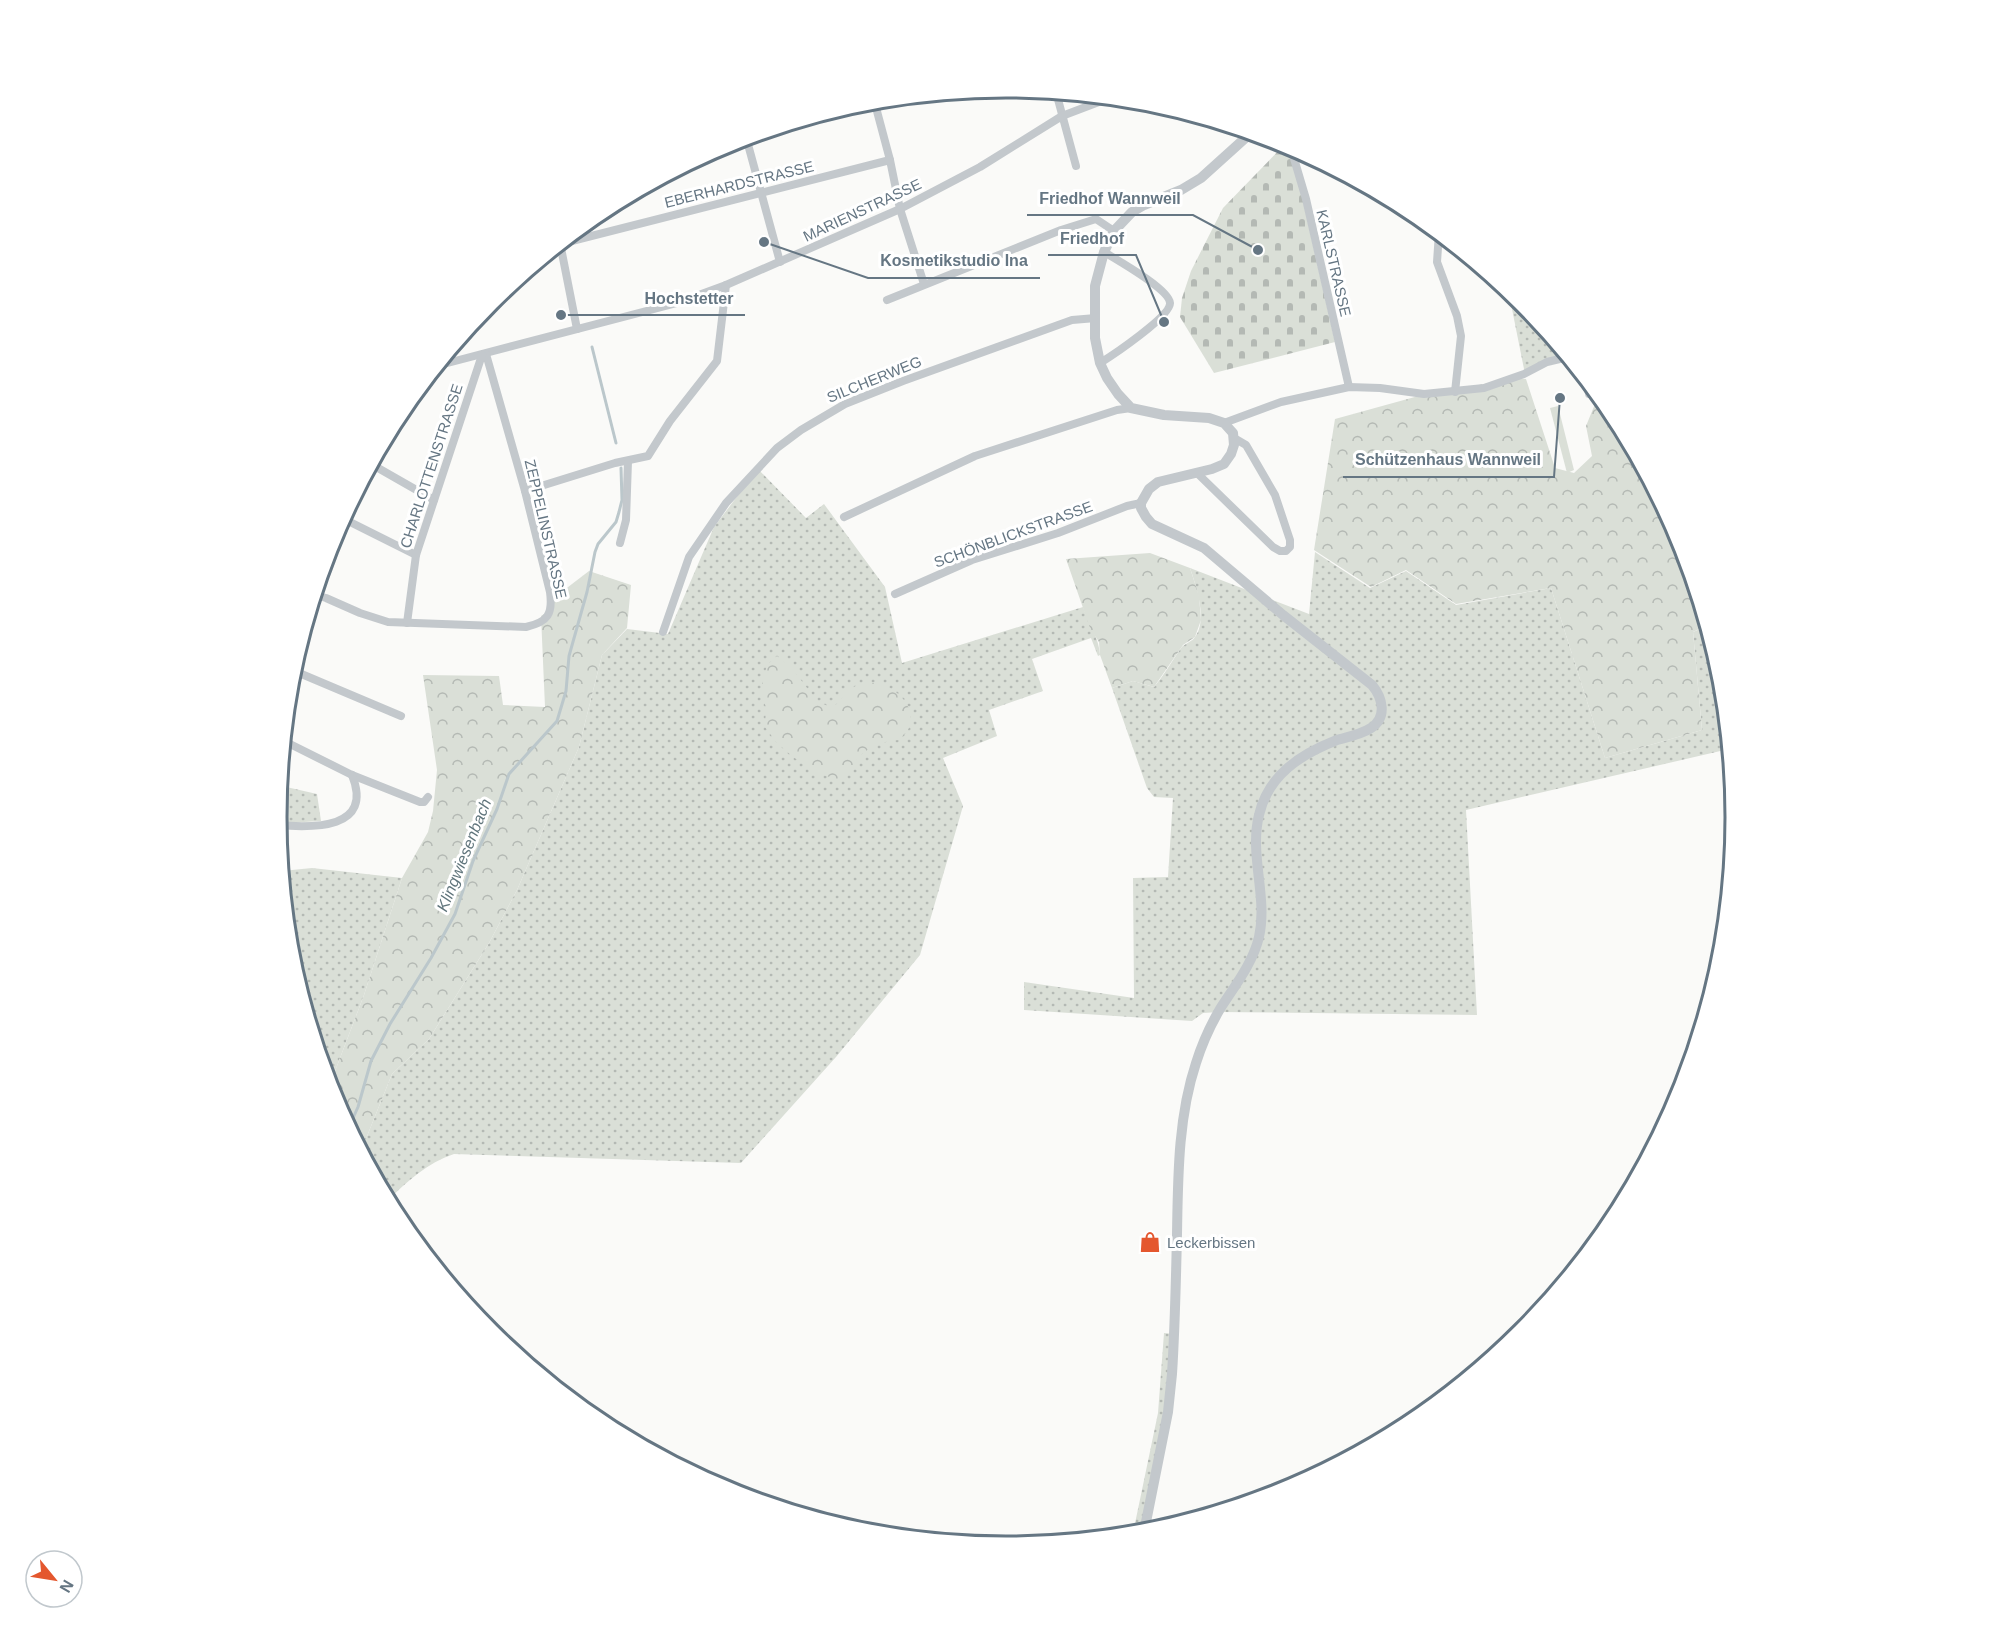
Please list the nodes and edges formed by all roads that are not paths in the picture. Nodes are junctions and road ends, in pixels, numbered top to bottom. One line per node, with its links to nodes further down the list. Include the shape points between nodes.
1 (1058, 100): 4 (street)
2 (1096, 104): 4 (street, MARIENSTRASSE)
3 (877, 109): 8 (street)
4 (1062, 116): 9 (street); 11 (street, MARIENSTRASSE)
5 (1245, 139): 12 (street, via 1201,178 1144,205)
6 (748, 146): 10 (street)
7 (1294, 158): 27 (street, KARLSTRASSE)
8 (890, 160): 10 (street, EBERHARDSTRASSE); 11 (street)
9 (1076, 166)
10 (760, 193): 13 (street, EBERHARDSTRASSE); 17 (street)
11 (900, 210): 17 (street, MARIENSTRASSE); 18 (street)
12 (1114, 231): 16 (street); 18 (street, via 1095,219)
13 (577, 240)
14 (1438, 242): 28 (street, via 1437,262 1461,336)
15 (561, 251): 22 (street)
16 (1104, 252): 21 (street, via 1095,286); 26 (street, via 1157,286 1170,304 1159,320)
17 (780, 262): 19 (street, MARIENSTRASSE)
18 (924, 284): 20 (street)
19 (726, 285): 22 (street, MARIENSTRASSE, via 677,303); 32 (street, via 717,361 648,456)
20 (887, 300)
21 (1096, 318): 26 (street); 45 (street, SILCHERWEG, via 1072,320 903,381 845,404 801,430 777,448 726,503 689,557)
22 (577, 329): 23 (street, MARIENSTRASSE)
23 (484, 354): 25 (street, MARIENSTRASSE); 35 (street, ZEPPELINSTRASSE); 36 (street, CHARLOTTENSTRASSE)
24 (1560, 359): 28 (street, via 1484,388)
25 (449, 363)
26 (1100, 363): 29 (street)
27 (1349, 387): 28 (street, via 1424,394); 30 (street, via 1281,402)
28 (1455, 392)
29 (1131, 408): 30 (street); 38 (street, via 975,456)
30 (1224, 423): 31 (street)
31 (1234, 438): 34 (street, via 1224,464); 34 (street, via 1246,445 1275,495 1290,540 1286,551 1273,547)
32 (628, 461): 35 (street); 40 (street, via 626,520)
33 (377, 468): 36 (street)
34 (1197, 473): 37 (street, via 1158,482)
35 (525, 491): 44 (street, ZEPPELINSTRASSE, via 550,592 552,606 545,620 526,627)
36 (434, 500): 41 (street, CHARLOTTENSTRASSE)
37 (1141, 502): 42 (street, SCHÖNBLICKSTRASSE, via 972,560); 52 (street, via 1152,524 1204,548 1351,666 1380,694 1383,705 1372,728 1312,750 1294,762 1279,776 1259,814 1259,937 1206,1035 1181,1133 1175,1334 1168,1412)
38 (844, 517)
39 (350, 522): 41 (street)
40 (620, 543)
41 (416, 555): 44 (street, CHARLOTTENSTRASSE)
42 (895, 594)
43 (322, 596): 44 (street, ZEPPELINSTRASSE, via 388,622)
44 (408, 623)
45 (663, 632)
46 (301, 674): 47 (street)
47 (401, 716)
48 (291, 745): 49 (street)
49 (352, 775): 50 (street, via 420,801); 51 (street, via 356,797 342,820 327,825)
50 (428, 797)
51 (287, 826)
52 (1145, 1522)

